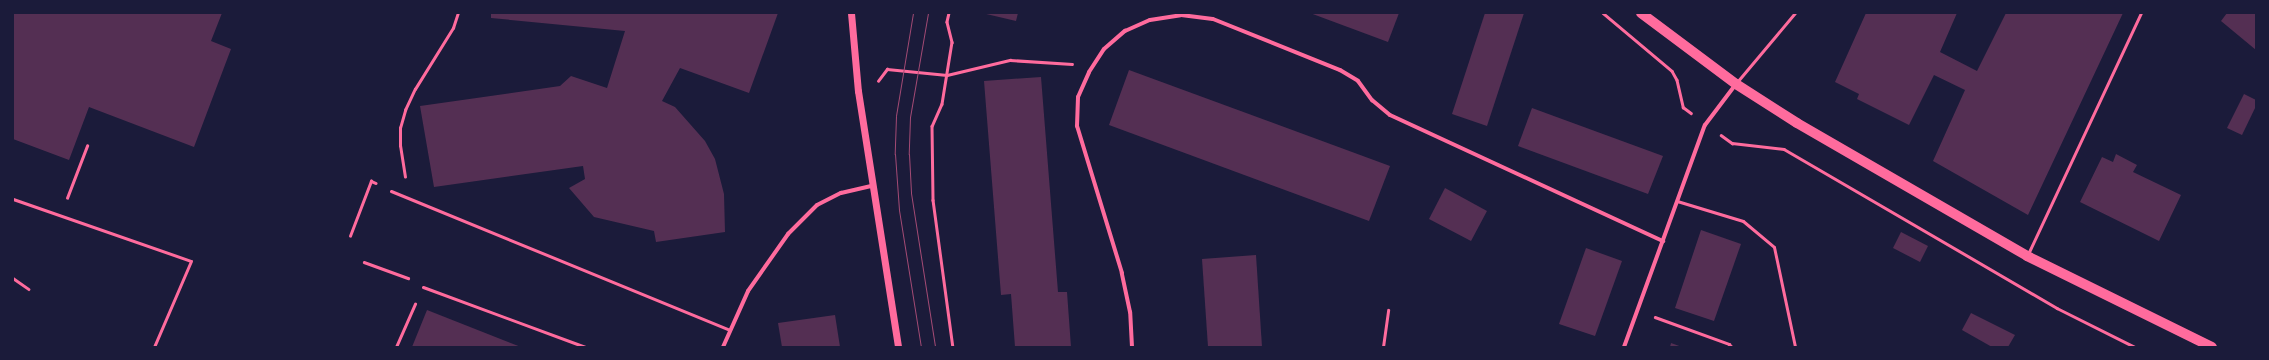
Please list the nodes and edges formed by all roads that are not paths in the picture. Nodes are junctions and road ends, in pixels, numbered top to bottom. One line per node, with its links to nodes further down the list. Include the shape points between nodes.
1 (851, 13): 6 (street, via 858,91)
2 (1641, 13): 5 (main road)
3 (1795, 13): 5 (lane)
4 (2141, 13): 11 (lane)
5 (1736, 84): 9 (street, via 1705,125); 11 (main road, via 1797,123)
6 (872, 186): 13 (street, via 842,192 817,205 788,234 748,291); 17 (street)
7 (391, 191): 13 (lane)
8 (13, 199): 14 (lane, via 191,261)
9 (1677, 202): 10 (street); 20 (lane, via 1743,221 1774,247)
10 (1663, 241): 18 (street, via 1390,115 1372,100 1358,80 1340,70 1213,19 1181,15 1150,20 1125,31 1104,49 1089,72 1078,97 1077,126 1122,274 1130,312); 19 (street)
11 (2027, 256): 21 (main road)
12 (423, 287): 15 (lane)
13 (730, 330): 16 (street)
14 (154, 347)
15 (585, 347)
16 (723, 347)
17 (898, 347)
18 (1132, 347)
19 (1624, 347)
20 (1795, 347)
21 (2212, 347)

